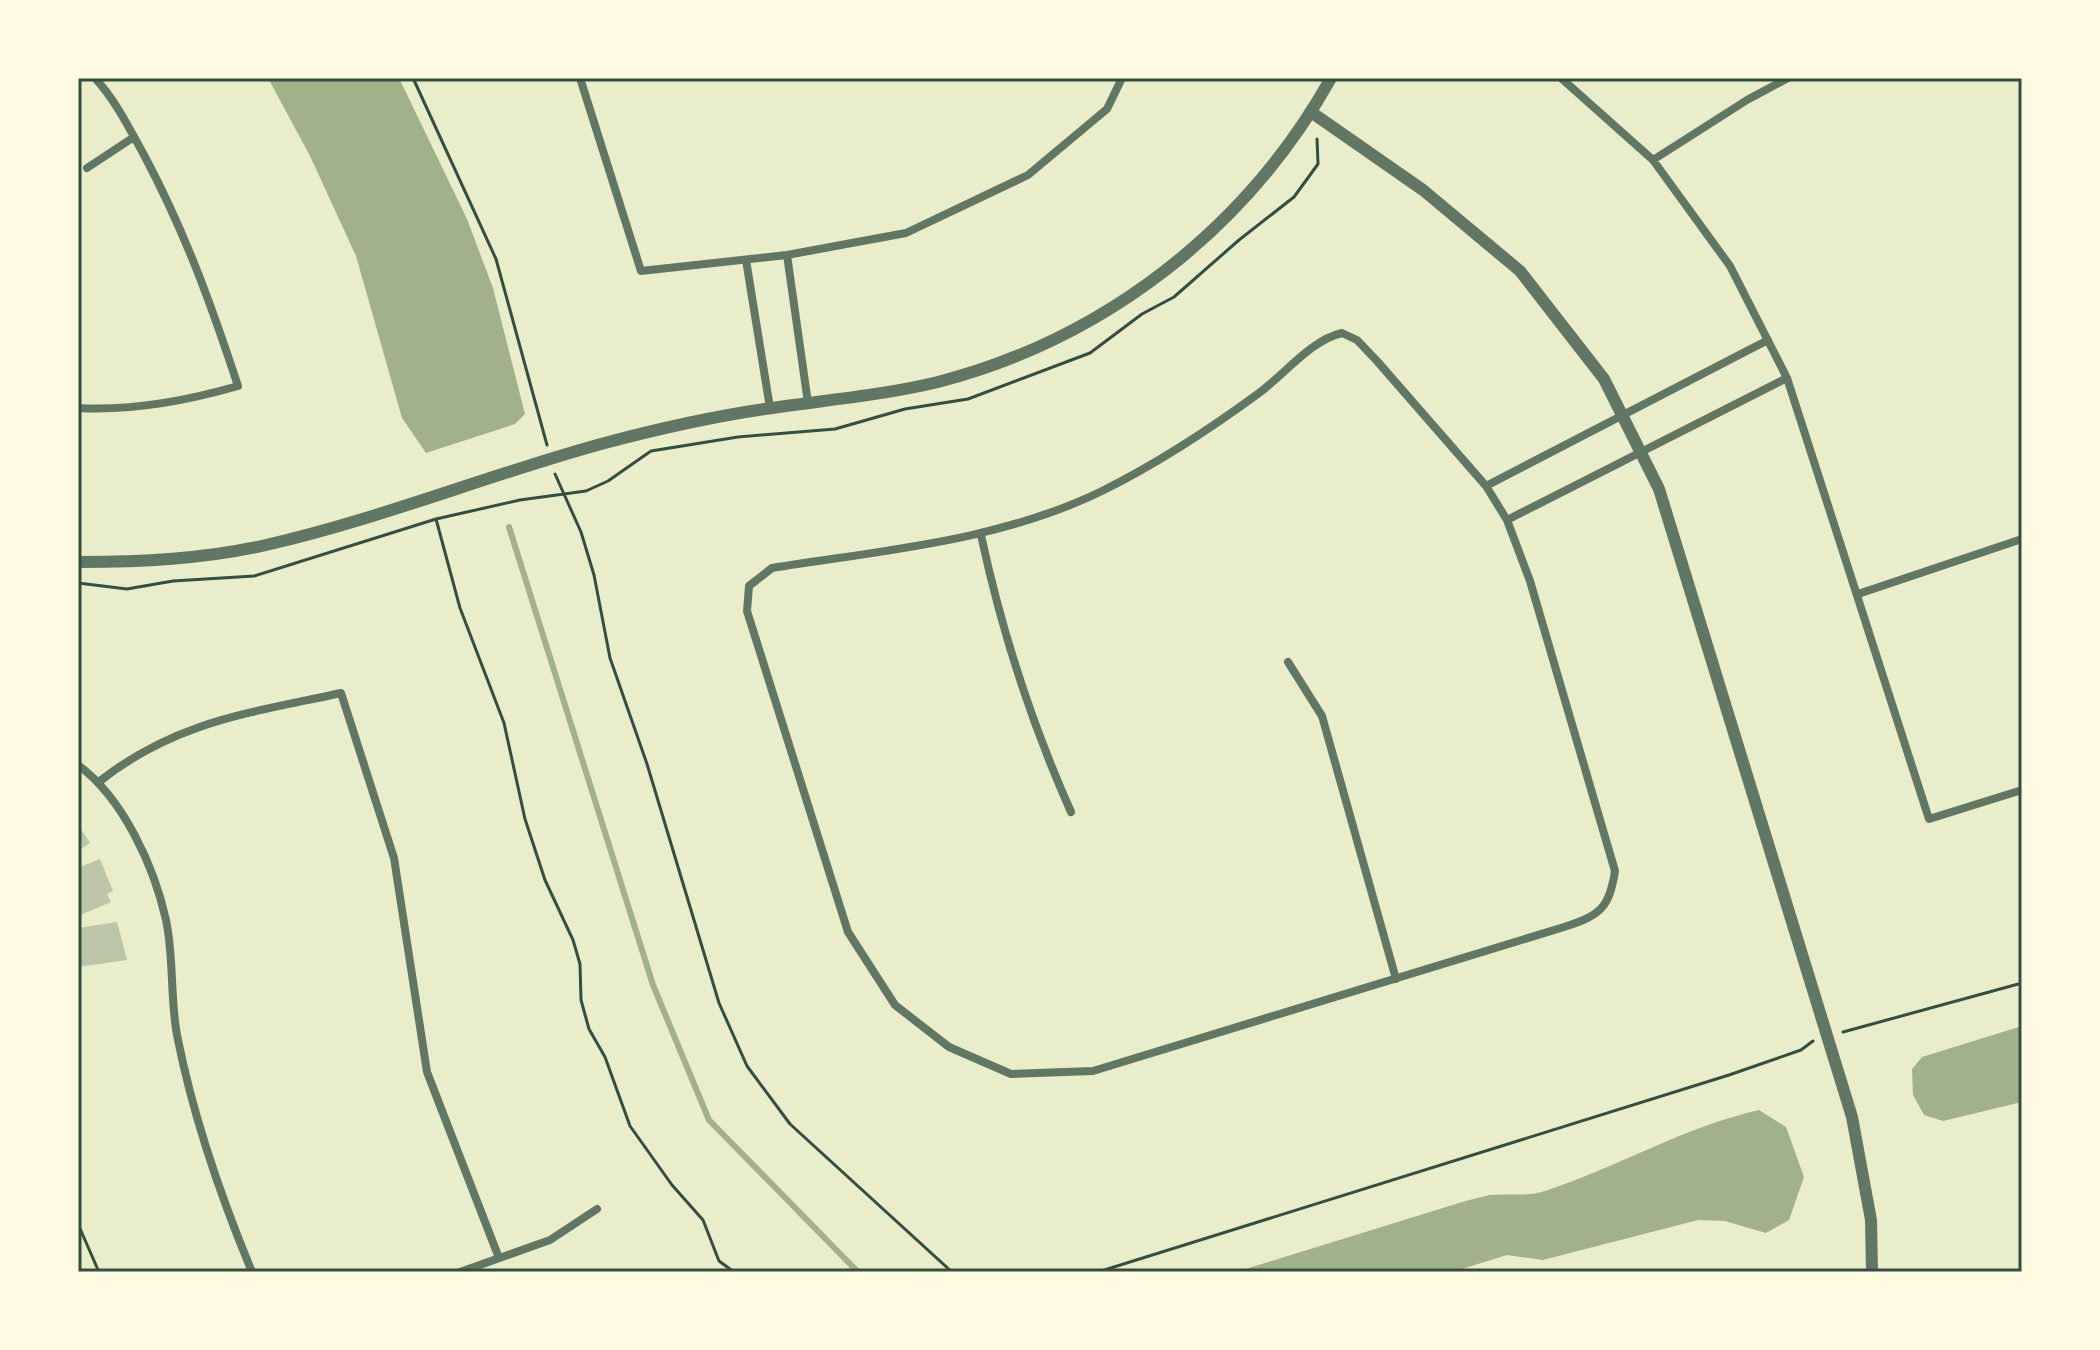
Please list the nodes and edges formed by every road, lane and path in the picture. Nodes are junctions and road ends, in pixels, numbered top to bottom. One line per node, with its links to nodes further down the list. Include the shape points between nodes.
1 (95, 78): 9 (street)
2 (413, 78): 20 (path, via 496,259)
3 (580, 78): 13 (street, via 641,271)
4 (1122, 78): 12 (street, via 1107,109 1028,175 906,233)
5 (1331, 78): 8 (street)
6 (1561, 78): 10 (street)
7 (1788, 78): 10 (street)
8 (1311, 112): 16 (street, via 1232,211 1181,261 1109,311 991,366 936,382); 19 (street, via 1412,181 1520,271 1604,379)
9 (134, 137): 11 (street); 17 (street, via 203,276 238,386 181,400 108,410)
10 (1653, 160): 14 (street, via 1730,266)
11 (87, 168)
12 (787, 255): 13 (street); 16 (street)
13 (746, 260): 18 (street)
14 (1768, 340): 15 (street); 19 (street)
15 (1787, 378): 21 (street); 29 (street)
16 (808, 403): 18 (street)
17 (78, 408)
18 (770, 408): 28 (street, via 600,444 263,546 174,559)
19 (1622, 415): 21 (street); 23 (street)
20 (547, 445)
21 (1640, 450): 25 (street); 37 (street, via 1659,489)
22 (553, 469): 45 (path, via 581,532 610,658 719,1003 747,1066 790,1124)
23 (1486, 486): 25 (street); 26 (street, via 1377,361 1342,333 1325,337 1205,431 1103,491)
24 (436, 519): 44 (path, via 460,608 504,723 525,819 573,940 589,1029 630,1126 703,1220 719,1261)
25 (1507, 520): 35 (street, via 1530,581 1615,871 1606,906 1589,918)
26 (981, 535): 34 (street, via 998,617 1034,729); 35 (street, via 772,568 749,586 747,611 848,932 895,1005 949,1047 1011,1074 1093,1071)
27 (2022, 539): 29 (street)
28 (78, 562)
29 (1858, 594): 33 (street, via 1929,819)
30 (1288, 662): 35 (street, via 1322,716)
31 (78, 765): 32 (street)
32 (100, 781): 40 (street, via 126,761 199,724 341,693 394,858 427,1072); 42 (street, via 140,848 166,920 180,1048 214,1180)
33 (2022, 790)
34 (1071, 812)
35 (1396, 979)
36 (2022, 983): 37 (path)
37 (1828, 1036): 46 (path, via 1729,1075); 47 (street, via 1855,1131 1871,1220)
38 (597, 1209): 40 (street, via 550,1240)
39 (78, 1224): 41 (path)
40 (499, 1258): 43 (street)
41 (99, 1272)
42 (252, 1272)
43 (460, 1272)
44 (734, 1272)
45 (952, 1272)
46 (1098, 1272)
47 (1872, 1272)

